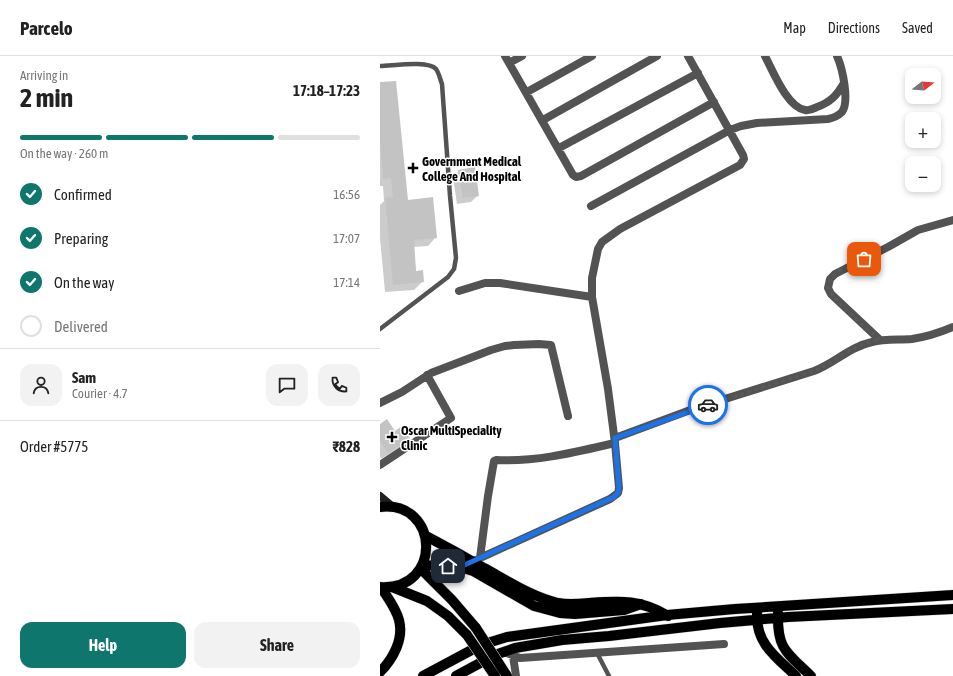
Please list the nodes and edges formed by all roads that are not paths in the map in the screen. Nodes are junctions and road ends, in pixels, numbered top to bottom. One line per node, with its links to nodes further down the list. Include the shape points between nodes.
1 (522, 56): 7 (street)
2 (592, 56): 11 (street)
3 (657, 56): 13 (street)
4 (688, 56): 9 (street)
5 (764, 56): 10 (street, via 785,93 803,110 812,110 833,100)
6 (840, 57): 10 (street)
7 (507, 60): 11 (street)
8 (380, 66): 21 (lane, via 426,65 436,69 440,76 456,258 454,269 448,277)
9 (698, 73): 12 (street); 15 (street)
10 (844, 82): 14 (street, via 844,106 836,117 828,120 749,124)
11 (527, 92): 13 (street)
12 (714, 102): 14 (street); 15 (street, via 581,176 574,175)
13 (543, 120): 15 (street)
14 (730, 130): 16 (street); 19 (street, via 743,155 744,159 740,165 620,229 602,242 592,278)
15 (559, 148)
16 (591, 206)
17 (953, 220): 22 (street, via 914,232 830,279 828,288 832,294)
18 (459, 291): 19 (street, via 485,283 500,283)
19 (592, 297): 26 (street)
20 (953, 327): 22 (street, via 924,337)
21 (380, 329)
22 (880, 340): 26 (street, via 851,349 814,371 692,409)
23 (427, 375): 24 (street); 25 (street, via 505,346 551,346); 27 (street, via 451,418)
24 (380, 403)
25 (568, 416)
26 (615, 440): 32 (street, via 619,488 614,497); 32 (street, via 544,457 494,461)
27 (380, 465)
28 (380, 496): 30 (main road)
29 (380, 507): 30 (main road)
30 (393, 507): 31 (main road, via 414,516)
31 (426, 536): 32 (main road); 33 (main road, via 427,547)
32 (477, 560): 34 (street); 38 (main road, via 536,596 560,603 623,601)
33 (422, 567): 34 (main road); 36 (main road, via 413,578); 53 (main road, bridge, via 476,628)
34 (460, 567): 38 (main road, via 473,571 534,606 560,613 624,610)
35 (380, 587): 36 (main road); 49 (main road, via 395,610 400,630 398,644)
36 (392, 587): 52 (main road, bridge, via 427,602 448,616 466,635)
37 (953, 596): 39 (main road)
38 (642, 604): 42 (main road)
39 (779, 607): 40 (main road); 43 (main road)
40 (758, 608): 42 (main road); 44 (main road)
41 (953, 609): 43 (main road)
42 (667, 615): 45 (main road); 50 (main road, via 507,638 482,645)
43 (778, 618): 44 (main road); 57 (main road, via 781,645)
44 (757, 620): 45 (main road); 56 (main road, via 763,641)
45 (680, 627): 48 (main road, via 562,640 532,645)
46 (724, 644): 47 (street)
47 (597, 653): 48 (street, via 520,658); 55 (lane)
48 (508, 654): 51 (main road, via 495,655); 54 (street)
49 (380, 672)
50 (423, 676)
51 (456, 676)
52 (495, 676)
53 (507, 676)
54 (516, 676)
55 (609, 676)
56 (796, 676)
57 (811, 676)

